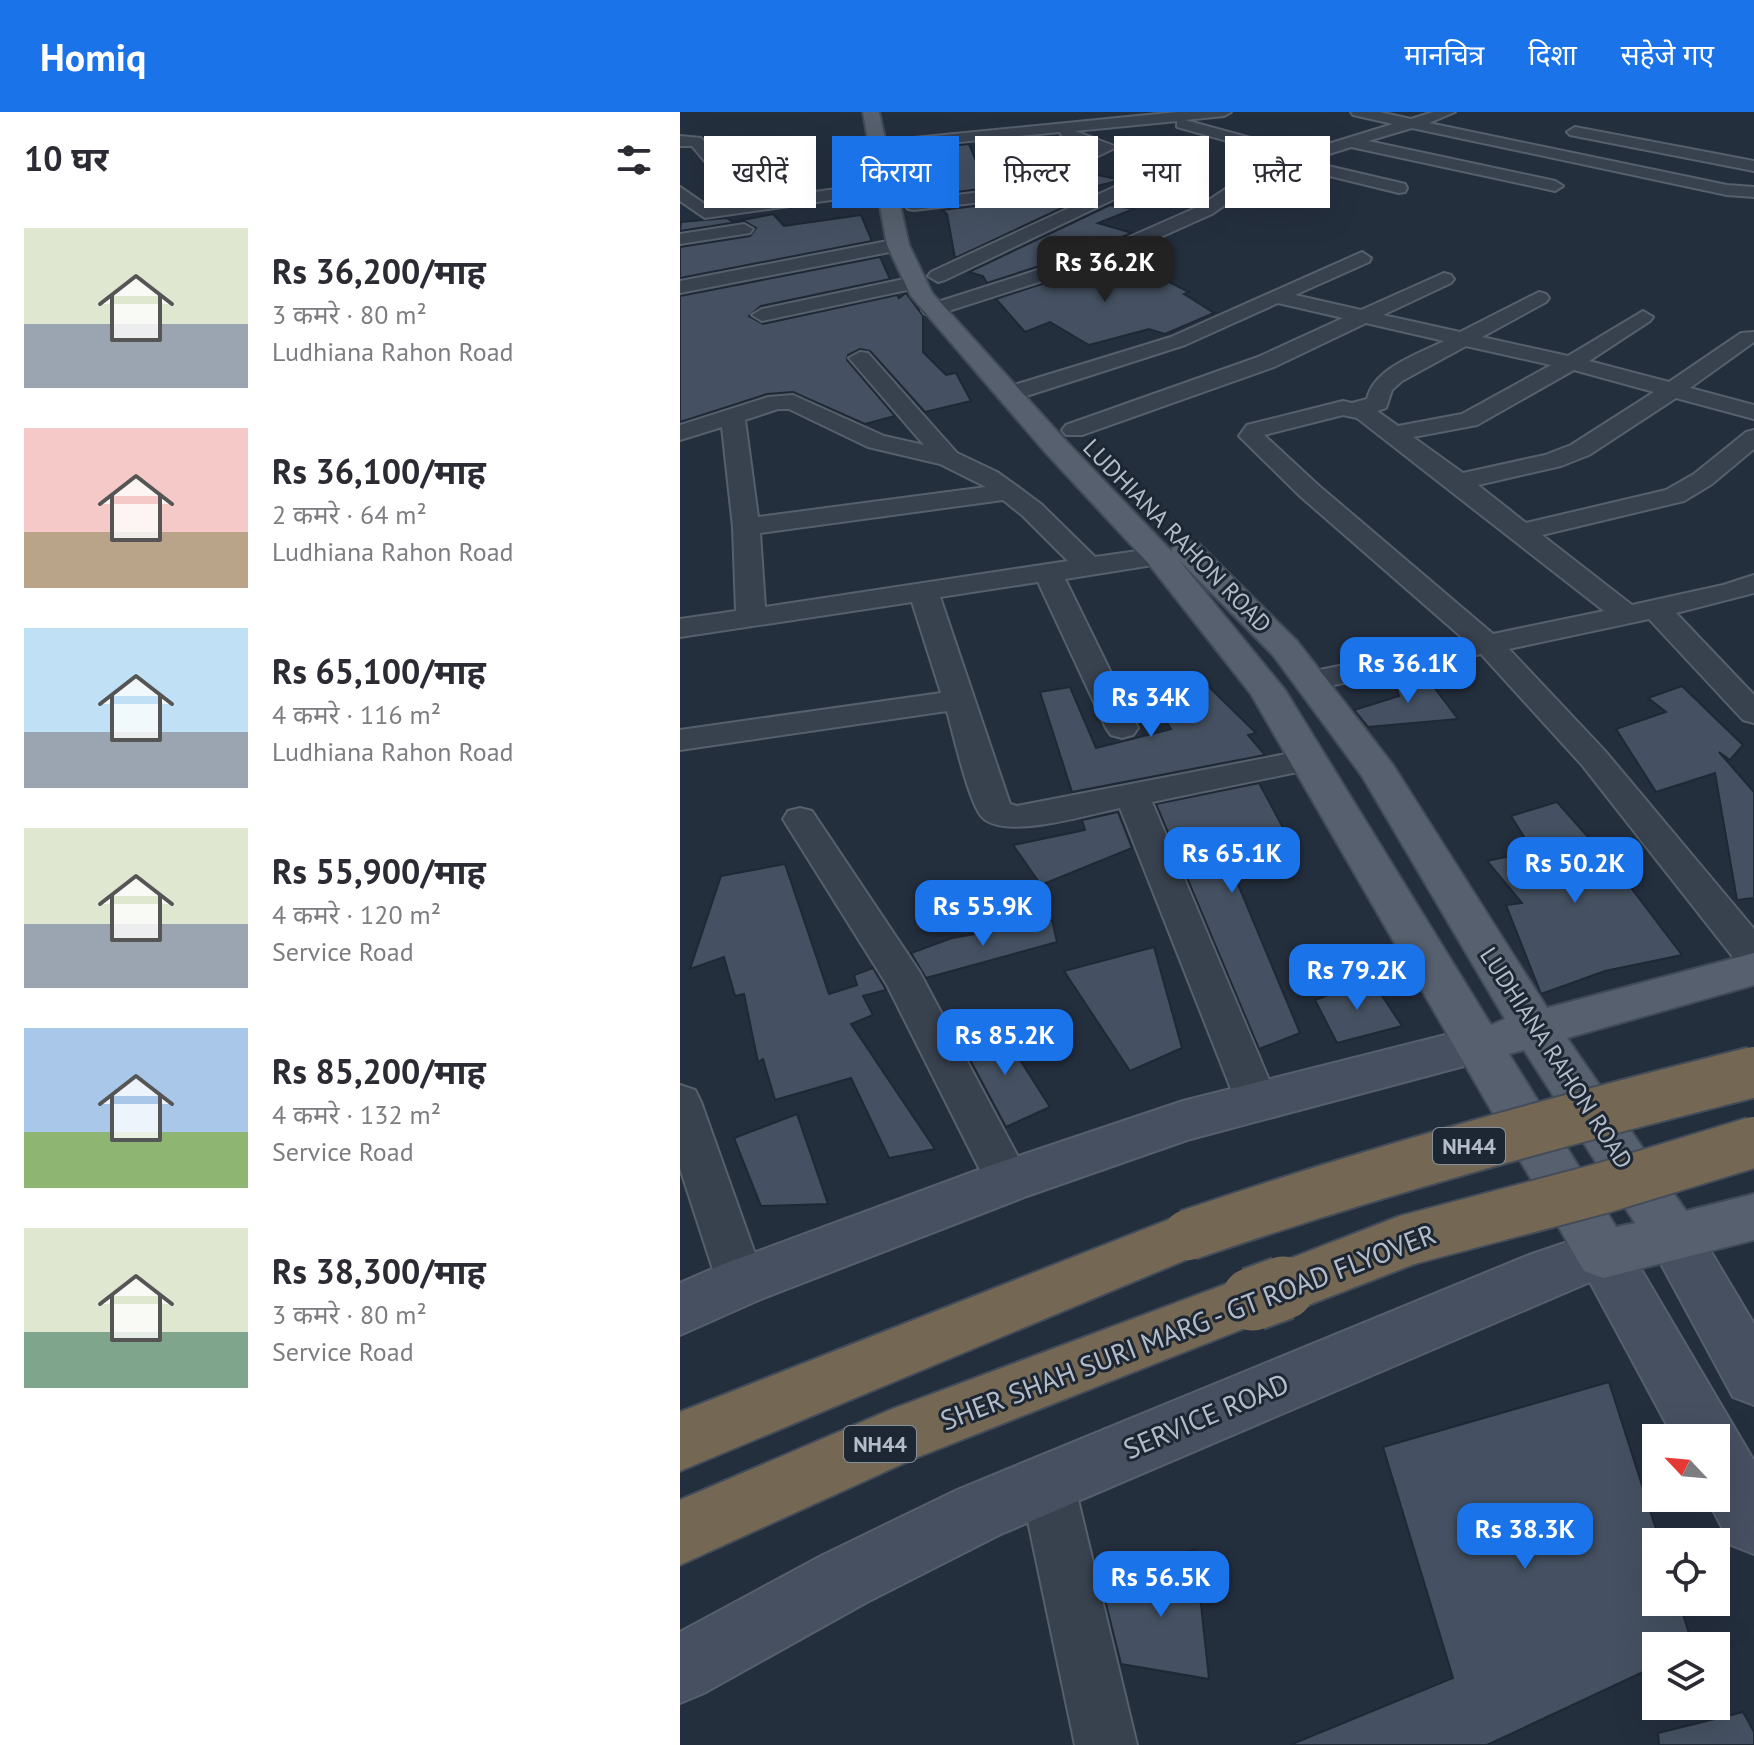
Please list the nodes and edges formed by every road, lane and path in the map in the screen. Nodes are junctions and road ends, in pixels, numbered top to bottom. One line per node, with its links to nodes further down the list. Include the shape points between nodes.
1 (1136, 112): 5 (street)
2 (1224, 112): 5 (street)
3 (1358, 112): 6 (street)
4 (1448, 112): 6 (street)
5 (1159, 118): 8 (street); 11 (street)
6 (1408, 124): 13 (street); 23 (street)
7 (884, 128): 8 (street, via 979,135); 29 (main road, LUDHIANA RAHON ROAD)
8 (1053, 128): 10 (street)
9 (1557, 129): 18 (street)
10 (1077, 136)
11 (1225, 138)
12 (680, 141): 16 (street, via 696,141)
13 (1351, 142): 15 (street); 20 (street)
14 (1098, 143): 17 (street, via 1109,147)
15 (1330, 148)
16 (704, 150)
17 (1098, 152)
18 (1754, 166)
19 (1330, 169): 21 (street)
20 (1555, 186)
21 (1399, 188)
22 (680, 192): 27 (street, via 705,213)
23 (1754, 192)
24 (1114, 194): 35 (street)
25 (1225, 197): 35 (street, via 1107,254)
26 (975, 200): 29 (street)
27 (739, 208)
28 (783, 208): 29 (street)
29 (890, 215): 34 (street); 35 (main road, LUDHIANA RAHON ROAD)
30 (755, 227): 31 (street)
31 (680, 239)
32 (1362, 258): 36 (street)
33 (1444, 279): 39 (street)
34 (680, 287)
35 (935, 293): 38 (street); 46 (main road, LUDHIANA RAHON ROAD)
36 (1276, 297): 39 (street); 46 (street, via 1178,341)
37 (1539, 298): 42 (street)
38 (762, 315)
39 (1363, 317): 42 (street); 50 (street, via 1266,362)
40 (1643, 317): 44 (street)
41 (1748, 337): 45 (street)
42 (1461, 339): 44 (street); 47 (street, via 1394,376 1381,388 1378,403)
43 (860, 358): 54 (street)
44 (1571, 363): 45 (street); 52 (street, via 1469,420)
45 (1672, 388): 48 (street); 55 (street, via 1580,450)
46 (1022, 390): 50 (main road, LUDHIANA RAHON ROAD); 59 (main road, LUDHIANA RAHON ROAD)
47 (1356, 409): 52 (street); 68 (street, via 1275,423 1251,436)
48 (1754, 412)
49 (733, 416): 51 (street); 54 (street, via 793,402 876,442); 57 (street)
50 (1074, 430): 69 (main road, LUDHIANA RAHON ROAD, via 1285,648)
51 (680, 433)
52 (1393, 434): 55 (street)
53 (1754, 437): 58 (street, via 1730,470 1675,496)
54 (948, 458): 56 (street)
55 (1458, 482): 58 (street)
56 (1009, 492): 57 (street); 60 (street)
57 (746, 527): 66 (street)
58 (1520, 532): 65 (street)
59 (1159, 556): 60 (street); 74 (main road, LUDHIANA RAHON ROAD, via 1267,690)
60 (1089, 567): 61 (street)
61 (1048, 573): 63 (street); 72 (street)
62 (1754, 583): 64 (street)
63 (924, 593): 66 (street); 70 (street)
64 (1656, 609): 65 (street); 71 (street)
65 (1625, 614): 68 (street)
66 (751, 617): 67 (street)
67 (680, 628)
68 (1487, 644): 69 (street); 77 (street, via 1621,787)
69 (1310, 681): 79 (main road, LUDHIANA RAHON ROAD, via 1379,773)
70 (957, 700): 73 (street); 75 (street, via 995,810 1004,816)
71 (1751, 706)
72 (1122, 728)
73 (680, 740)
74 (1307, 760): 75 (street); 80 (main road, LUDHIANA RAHON ROAD)
75 (1132, 795): 82 (street)
76 (800, 819): 85 (street, via 905,981)
77 (1754, 956)
78 (1754, 969): 79 (main road)
79 (1535, 1029): 80 (main road); 87 (main road, LUDHIANA RAHON ROAD)
80 (1477, 1045): 82 (street); 88 (main road, LUDHIANA RAHON ROAD)
81 (1754, 1072): 93 (highway, NH44, bridge, via 1530,1128 1327,1187 1188,1235)
82 (1256, 1099): 85 (street)
83 (680, 1102): 89 (street)
84 (1754, 1142): 97 (highway, SHER SHAH SURI MARG - GT ROAD FLYOVER / NH44, bridge, via 1407,1240 942,1418)
85 (1008, 1181): 89 (street)
86 (1754, 1217): 87 (main road, SERVICE ROAD)
87 (1673, 1236): 88 (main road, SERVICE ROAD); 91 (street)
88 (1603, 1254): 92 (street); 95 (street, SERVICE ROAD)
89 (741, 1282): 90 (street)
90 (680, 1310)
91 (1754, 1378)
92 (1699, 1424)
93 (680, 1442)
94 (1730, 1479): 96 (street)
95 (1047, 1483): 98 (street, SERVICE ROAD, via 844,1579); 99 (street)
96 (1754, 1522)
97 (680, 1533)
98 (680, 1669)
99 (1106, 1745)

